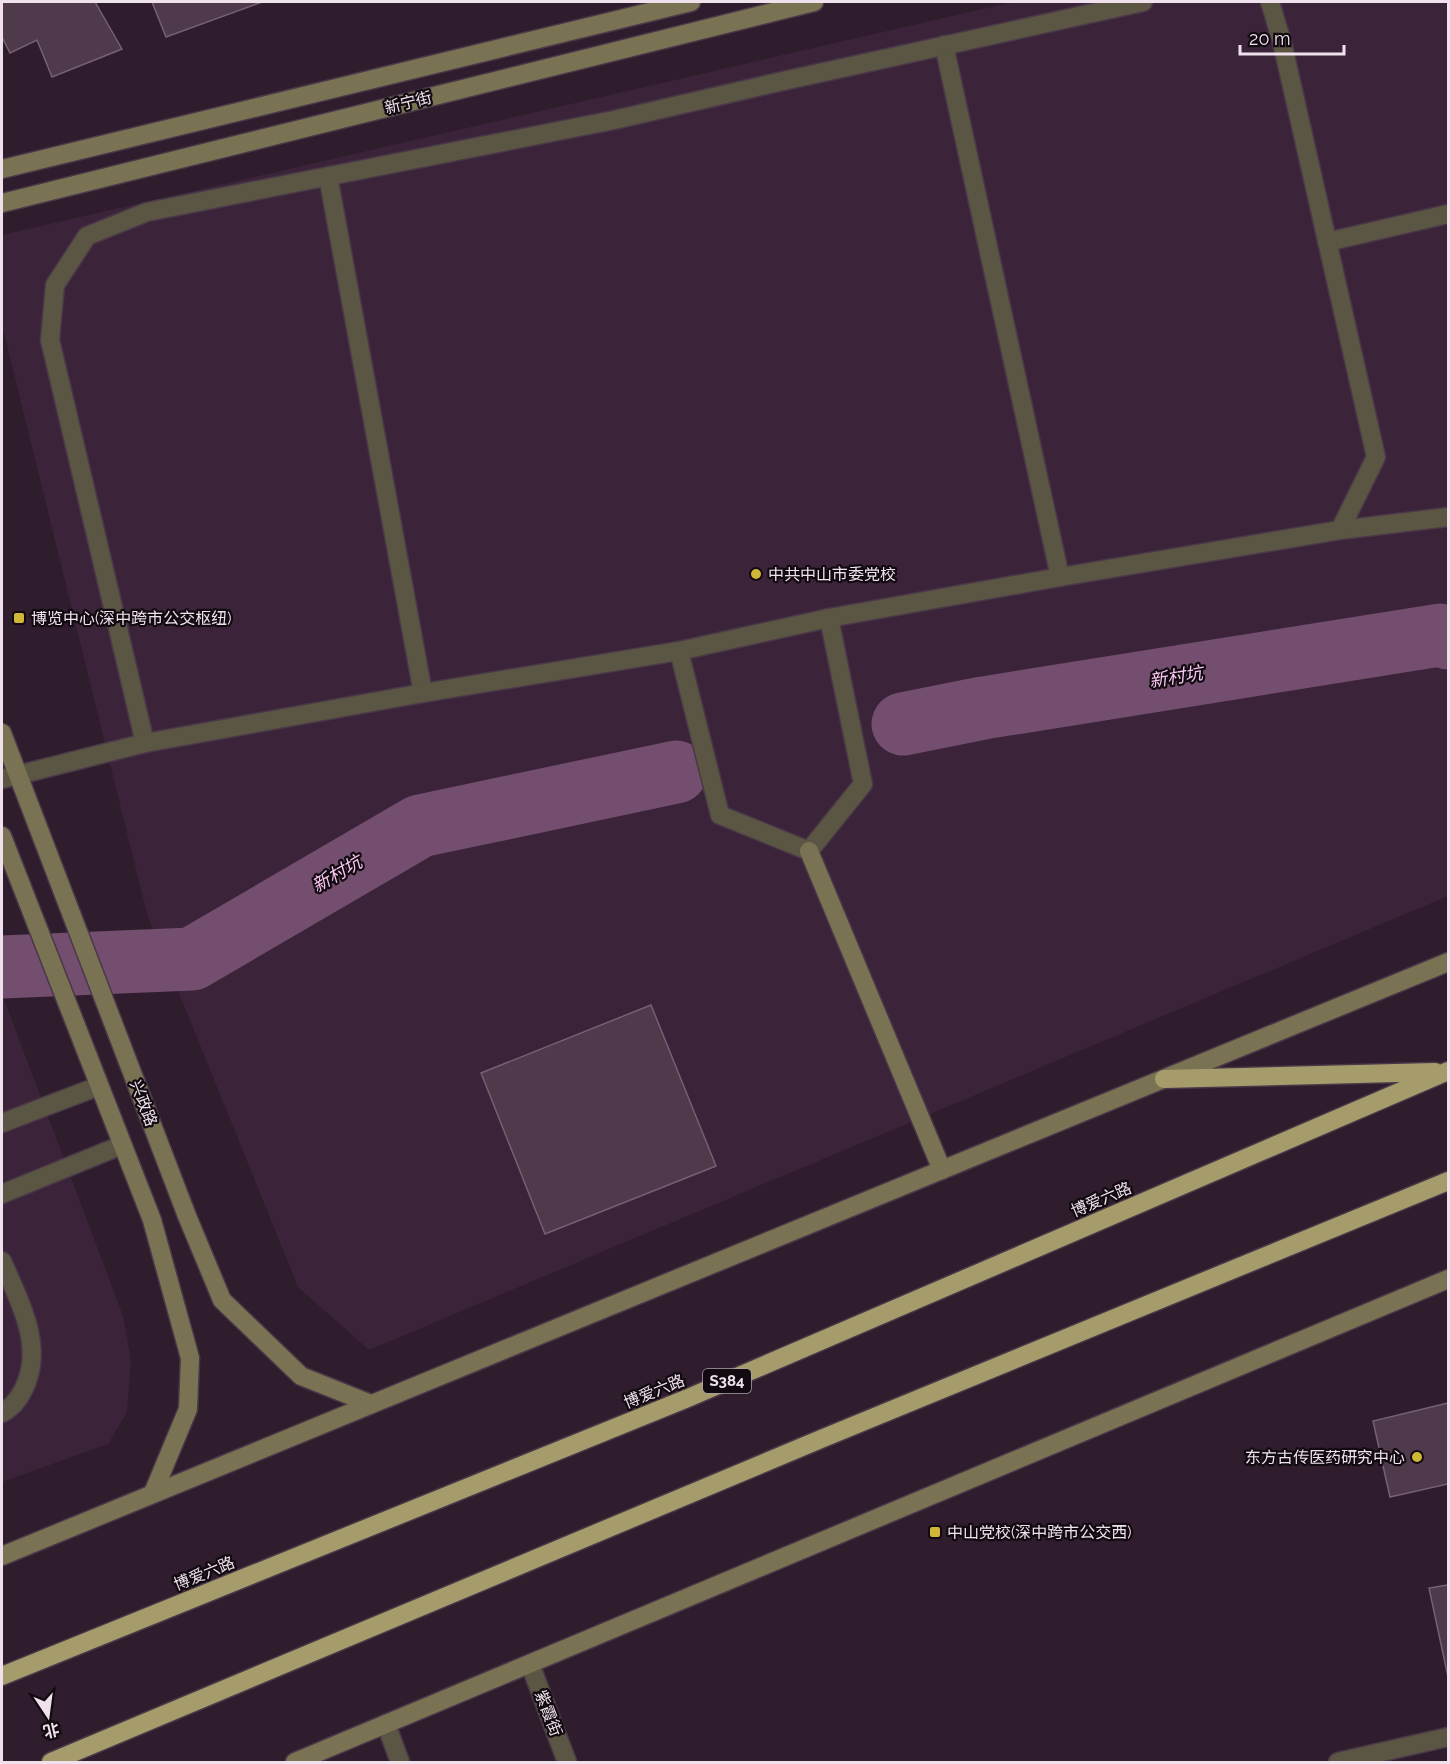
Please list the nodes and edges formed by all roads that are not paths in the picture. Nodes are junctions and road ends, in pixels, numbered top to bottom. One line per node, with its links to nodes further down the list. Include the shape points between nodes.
1 (691, 2): 6 (street)
2 (814, 2): 8 (street, 新宁街)
3 (1143, 2): 5 (street)
4 (1270, 2): 10 (street)
5 (944, 45): 7 (street, via 614,120); 13 (street)
6 (2, 169)
7 (328, 176): 16 (street); 18 (street, via 147,212 87,236 55,285 50,340)
8 (2, 203)
9 (1449, 214): 10 (street)
10 (1327, 242): 12 (street, via 1376,456)
11 (1449, 517): 12 (street)
12 (1340, 531): 13 (street)
13 (1060, 577): 14 (street)
14 (829, 618): 15 (street); 21 (street, via 863,784)
15 (679, 651): 16 (street); 21 (street, via 720,815)
16 (423, 693): 18 (street)
17 (2, 733): 19 (street, 兴政路)
18 (146, 743): 19 (street)
19 (9, 777): 33 (street, 兴政路, via 44,842 222,1300 301,1376)
20 (3, 840): 25 (street)
21 (808, 851): 28 (street)
22 (1449, 962): 24 (street)
23 (1447, 1072): 24 (highway); 38 (highway, 博爱六路 / S384, via 688,1398)
24 (1164, 1079): 28 (street)
25 (99, 1086): 26 (street); 27 (street)
26 (2, 1123)
27 (122, 1145): 30 (street); 35 (street, via 152,1220 190,1358 188,1409)
28 (942, 1170): 33 (street)
29 (1449, 1181): 41 (highway)
30 (2, 1194)
31 (2, 1261): 34 (street, via 32,1345 31,1372 22,1395)
32 (1449, 1278): 37 (street)
33 (371, 1404): 35 (street)
34 (2, 1413)
35 (153, 1493): 36 (street)
36 (2, 1556)
37 (530, 1664): 39 (street); 44 (street, 紫霞街)
38 (2, 1676)
39 (386, 1724): 42 (street); 43 (street)
40 (1449, 1737): 45 (street)
41 (51, 1762)
42 (295, 1762)
43 (400, 1762)
44 (567, 1762)
45 (1338, 1762)

